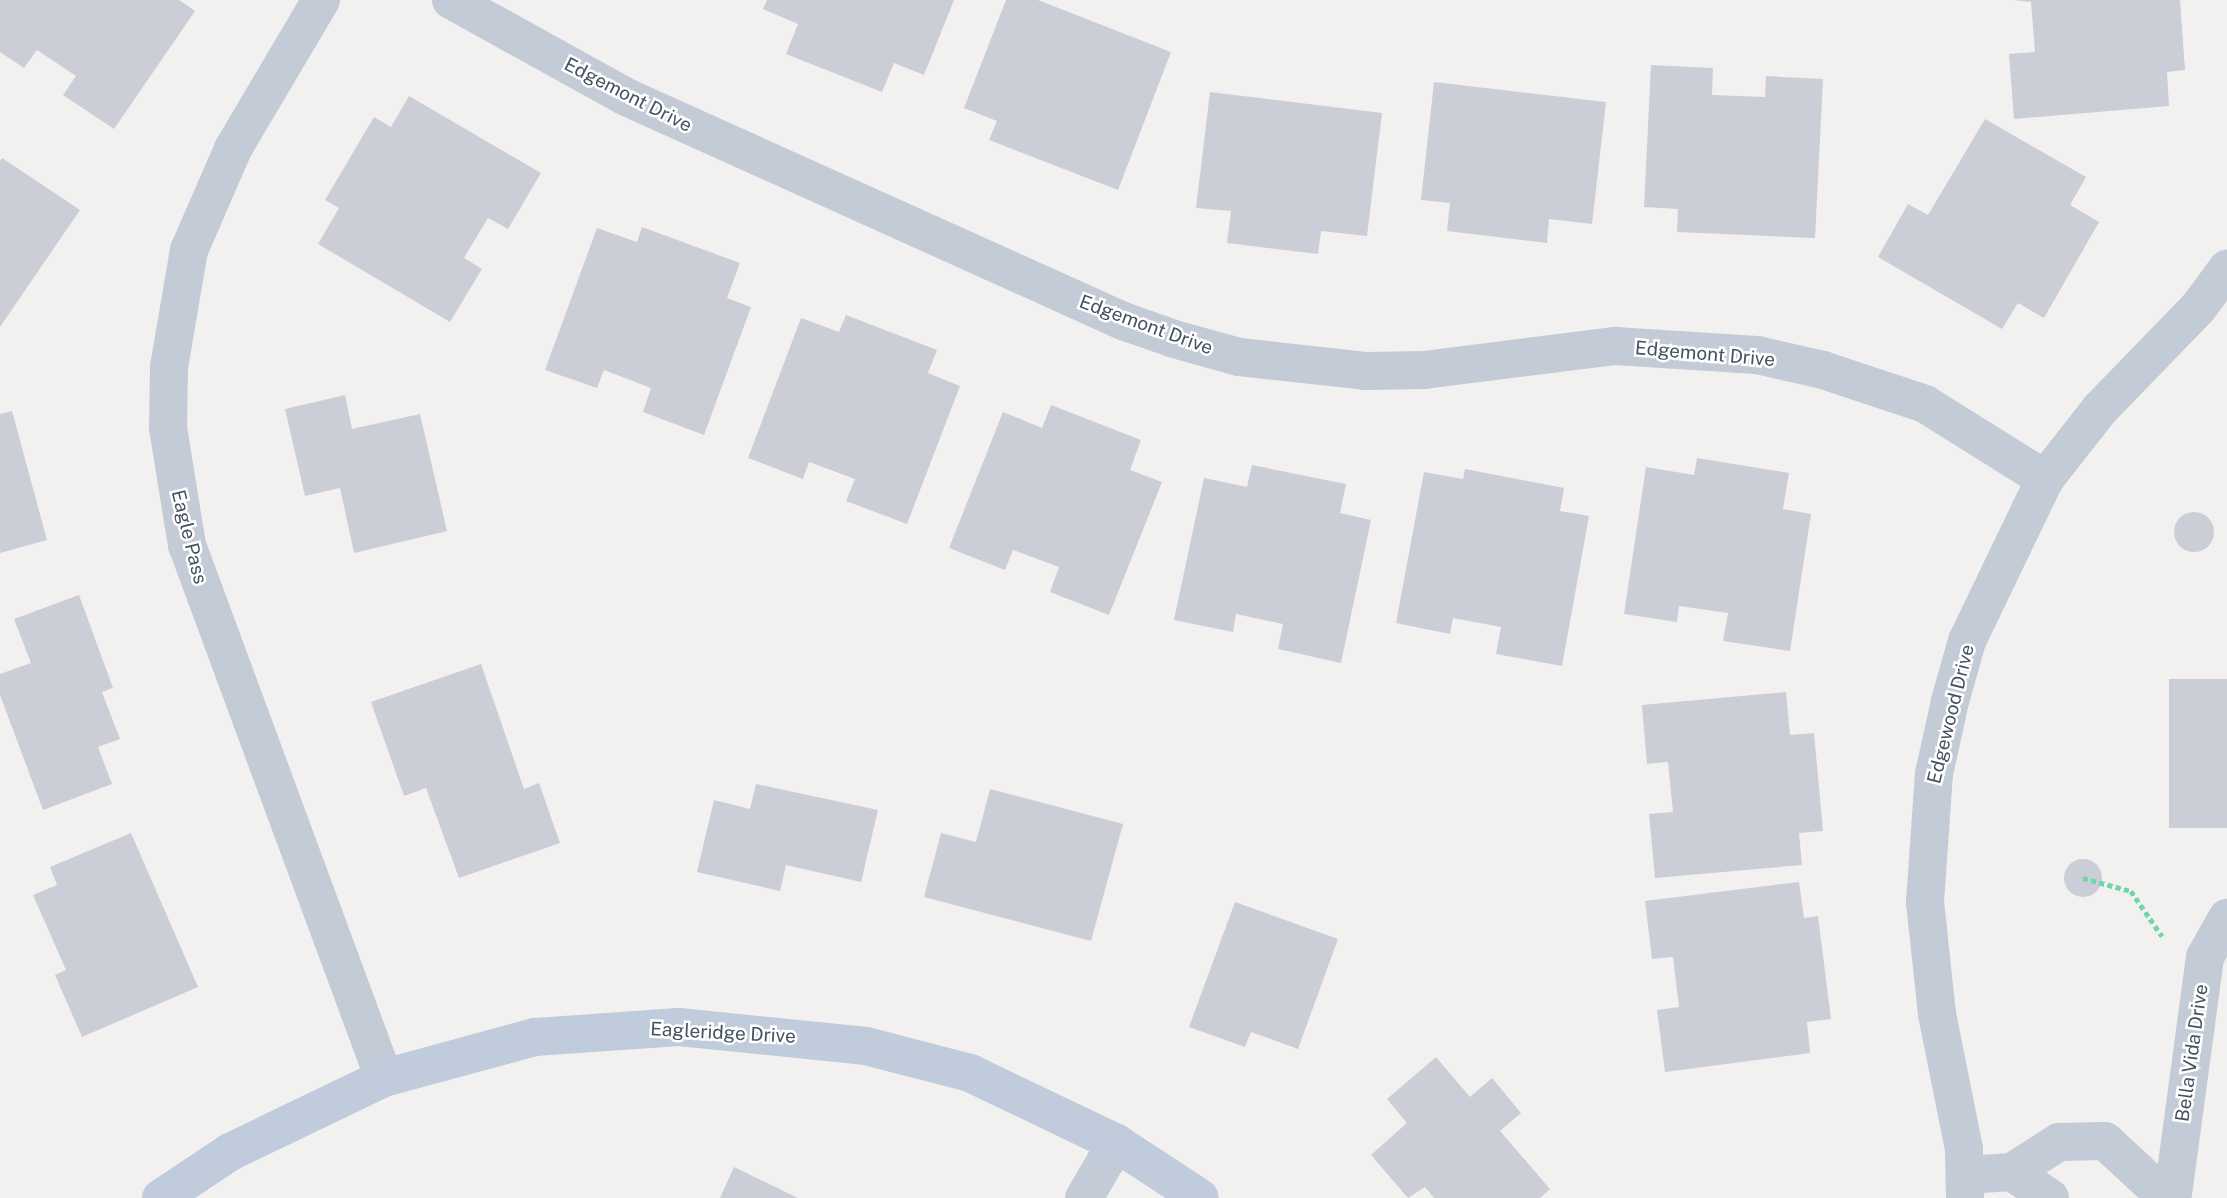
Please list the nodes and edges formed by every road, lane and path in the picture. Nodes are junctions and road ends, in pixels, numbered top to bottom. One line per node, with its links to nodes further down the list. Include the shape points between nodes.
1 (321, 0): 8 (street, Eagle Pass, via 233,149 189,250 169,367 168,428 175,487 194,568)
2 (451, 0): 4 (street, Edgemont Drive, via 624,96 1085,304 1174,339 1239,357 1365,371 1424,370 1615,346 1757,355 1823,370 1925,404)
3 (2227, 269): 4 (street, Edgewood Drive, via 2198,307 2100,408)
4 (2045, 479): 11 (street, Edgewood Drive, via 1967,641 1934,774 1926,840 1930,963)
5 (2083, 878): 7 (path, via 2131,891)
6 (2227, 918): 12 (street, Bella Vida Drive, via 2205,957)
7 (2164, 940)
8 (384, 1078): 9 (main road, Eagleridge Drive, via 535,1037 679,1027 778,1034 866,1046 970,1073); 13 (main road, Eagleridge Drive, via 230,1152)
9 (1116, 1143): 14 (street); 15 (main road, Eagleridge Drive)
10 (2012, 1172): 11 (street, Bella Vida Drive); 12 (street, Bella Vida Drive, via 2059,1142 2105,1141); 16 (street)
11 (1965, 1186)
12 (2163, 1196)
13 (161, 1198)
14 (1084, 1198)
15 (1200, 1198)
16 (2050, 1198)

